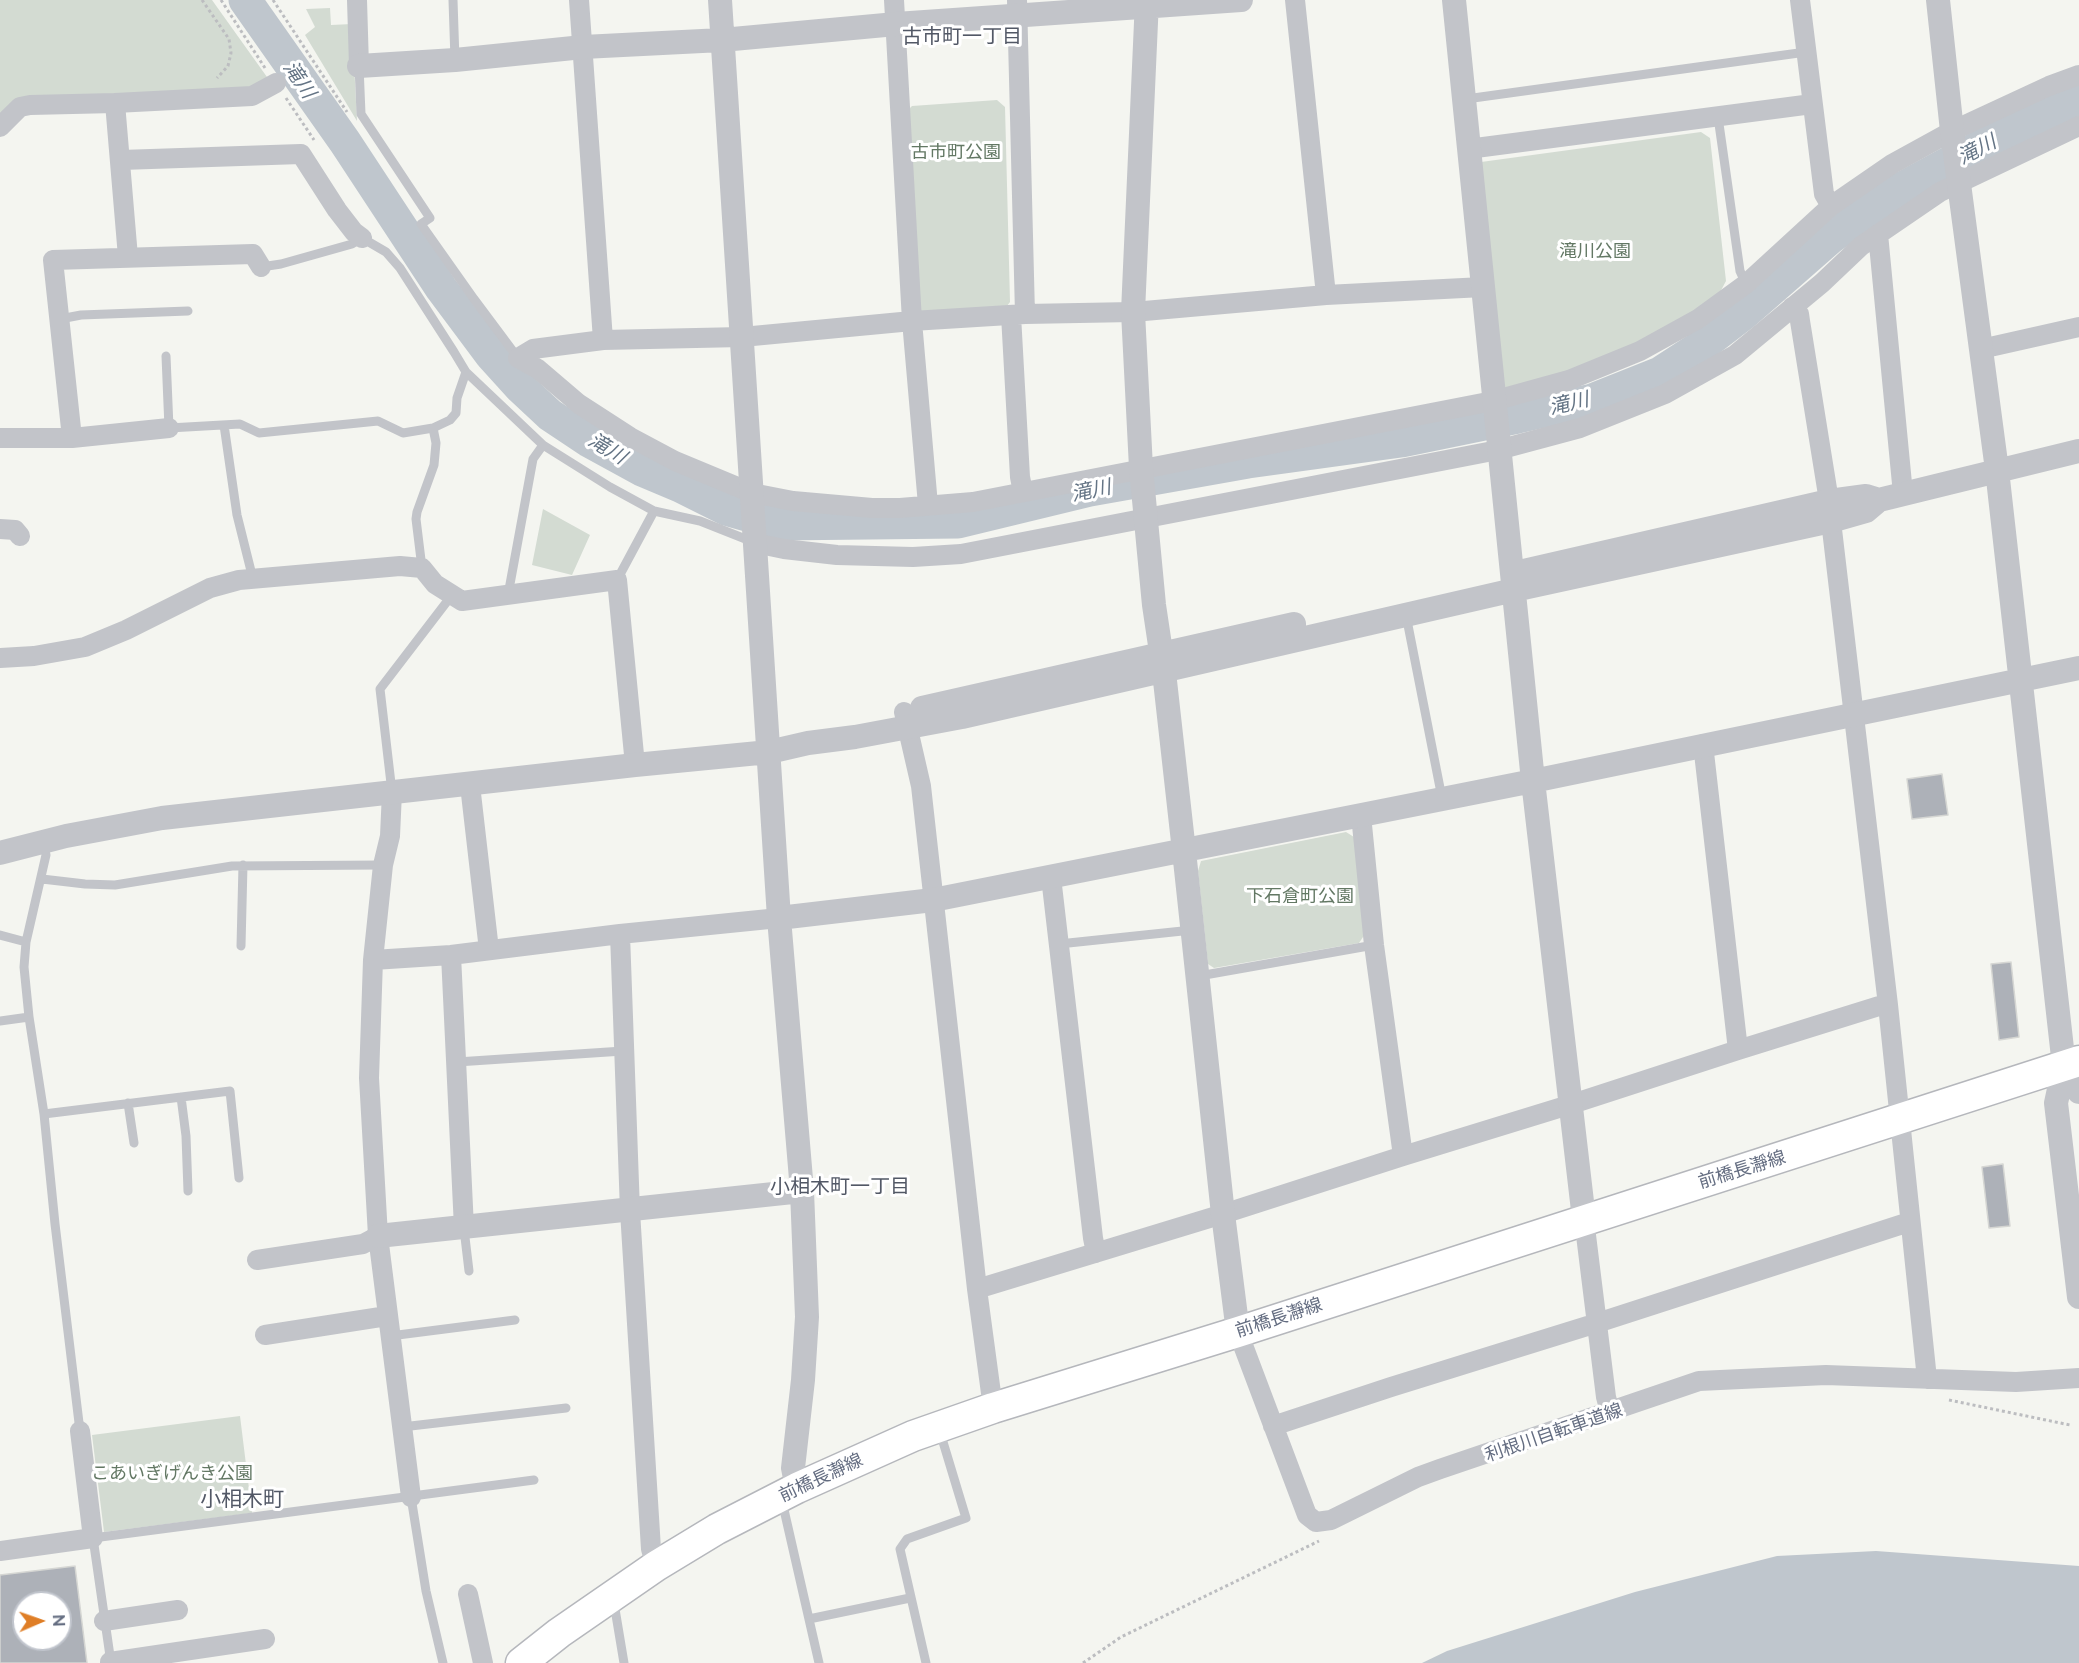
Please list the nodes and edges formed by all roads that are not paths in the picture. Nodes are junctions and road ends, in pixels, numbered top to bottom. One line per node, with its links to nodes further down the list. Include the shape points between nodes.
1 (357, 0): 18 (street)
2 (453, 0): 17 (lane)
3 (579, 0): 15 (street)
4 (720, 0): 14 (street)
5 (894, 0): 13 (street)
6 (1241, 0): 11 (street)
7 (1295, 0): 38 (street)
8 (1454, 0): 21 (street)
9 (1800, 0): 16 (street)
10 (1938, 0): 27 (street)
11 (1147, 4): 12 (street); 41 (street)
12 (1017, 8): 13 (street); 42 (street)
13 (896, 24): 14 (street); 44 (street)
14 (722, 40): 15 (street); 46 (street)
15 (583, 47): 17 (street); 47 (street)
16 (1806, 52): 21 (lane); 23 (street)
17 (455, 60): 18 (street)
18 (359, 66): 50 (lane, via 362,114 430,218 421,224)
19 (2079, 75): 27 (street)
20 (276, 83): 22 (street, via 252,96)
21 (1463, 99): 28 (street)
22 (115, 103): 26 (street, via 30,105 21,107); 29 (street)
23 (1812, 104): 24 (street); 31 (street, via 1824,194)
24 (1718, 117): 28 (street); 36 (lane, via 1740,271)
25 (2079, 126): 30 (street)
26 (0, 128)
27 (1953, 133): 30 (street); 31 (street, via 1892,164)
28 (1468, 149): 37 (street)
29 (121, 160): 33 (street, via 301,154 337,210); 34 (street)
30 (1959, 179): 32 (street); 48 (street)
31 (1831, 206): 36 (street)
32 (1878, 234): 39 (street); 64 (street)
33 (362, 238): 35 (lane, via 352,244); 51 (lane, via 386,252 400,268)
34 (128, 257): 35 (street, via 253,254); 43 (street, via 53,260)
35 (261, 267)
36 (1746, 284): 52 (street, via 1698,319 1640,351 1569,380)
37 (1482, 287): 38 (street); 52 (street)
38 (1326, 295): 41 (street)
39 (1792, 307): 59 (street, via 1735,355 1665,394 1580,429); 68 (street, via 1800,321)
40 (188, 311): 43 (lane)
41 (1133, 312): 42 (street); 62 (street)
42 (1018, 314): 44 (street); 63 (street)
43 (60, 319): 57 (street)
44 (912, 321): 46 (street); 66 (street)
45 (2079, 327): 48 (street)
46 (742, 337): 47 (street); 65 (street)
47 (603, 340): 50 (street, via 533,349)
48 (1981, 349): 61 (street)
49 (166, 356): 54 (lane)
50 (518, 358): 65 (street, via 630,437)
51 (465, 372): 55 (lane, via 456,413); 58 (lane)
52 (1493, 400): 59 (street); 62 (street)
53 (224, 425): 54 (lane); 55 (lane, via 240,424 259,433 378,421 403,433); 74 (lane, via 237,515)
54 (169, 428): 57 (street)
55 (433, 428): 73 (lane, via 434,465 416,519)
56 (0, 438): 57 (street)
57 (72, 438)
58 (543, 446): 67 (lane); 78 (lane, via 533,459)
59 (1498, 450): 69 (street); 76 (street)
60 (2079, 451): 61 (street)
61 (1997, 470): 64 (street); 83 (street)
62 (1141, 471): 63 (street); 69 (street)
63 (1023, 492): 66 (street)
64 (1903, 494): 68 (street, via 1879,500 1866,511)
65 (752, 496): 66 (street, via 837,506); 72 (street)
66 (928, 506)
67 (654, 511): 72 (lane); 75 (lane)
68 (1830, 511): 76 (street); 84 (street)
69 (1146, 516): 72 (street, via 961,554 913,557 784,549); 81 (street)
70 (0, 529): 71 (street, via 15,530)
71 (20, 536)
72 (755, 539): 87 (street)
73 (422, 568): 74 (street, via 386,566); 77 (street, via 435,584)
74 (253, 579): 80 (street, via 210,588 85,647)
75 (617, 580): 78 (street); 88 (street)
76 (1513, 582): 79 (street); 81 (street); 89 (street)
77 (452, 595): 78 (street, via 462,601); 91 (lane, via 380,689)
78 (508, 595)
79 (1406, 615): 81 (street); 92 (lane)
80 (0, 658)
81 (1163, 663): 85 (street, via 963,717); 95 (street)
82 (2079, 668): 83 (street)
83 (2021, 679): 84 (street); 120 (street)
84 (1854, 715): 86 (street); 114 (street)
85 (906, 719): 87 (street, via 855,737); 101 (street, via 921,786)
86 (1703, 744): 89 (street); 118 (street)
87 (769, 752): 88 (street); 102 (street)
88 (635, 765): 90 (street)
89 (1533, 781): 92 (street); 124 (street)
90 (470, 785): 91 (street); 110 (street)
91 (392, 792): 94 (street, via 162,818); 98 (street, via 390,836)
92 (1442, 798): 93 (street)
93 (1361, 815): 95 (street); 108 (street)
94 (43, 841): 96 (street); 100 (lane, via 46,855)
95 (1184, 851): 99 (street); 103 (street)
96 (0, 853)
97 (243, 865): 98 (lane); 100 (lane, via 115,885); 109 (lane)
98 (383, 865): 112 (street)
99 (1051, 877): 101 (street); 107 (street)
100 (42, 879): 106 (lane)
101 (933, 900): 102 (street); 141 (street)
102 (778, 918): 104 (street); 131 (street)
103 (1192, 930): 107 (lane); 113 (street)
104 (620, 934): 110 (street); 117 (street)
105 (0, 935): 106 (lane)
106 (26, 942): 115 (lane)
107 (1059, 944): 138 (street)
108 (1374, 945): 113 (lane); 128 (street)
109 (241, 946)
110 (489, 950): 111 (street)
111 (451, 954): 112 (street); 119 (street)
112 (373, 960): 137 (street, via 369,1078)
113 (1198, 976): 133 (street)
114 (1887, 1005): 118 (street); 126 (street)
115 (29, 1017): 116 (lane); 125 (lane)
116 (0, 1021)
117 (623, 1050): 119 (lane); 132 (street)
118 (1738, 1050): 124 (street)
119 (457, 1062): 136 (street)
120 (2071, 1064): 121 (street); 126 (main road, 前橋長瀞線); 142 (street, via 2056,1103)
121 (2079, 1092)
122 (181, 1097): 123 (lane); 129 (lane, via 230,1091); 130 (lane)
123 (128, 1103): 125 (lane); 127 (lane)
124 (1572, 1104): 128 (street); 134 (street)
125 (45, 1114): 157 (lane)
126 (1900, 1120): 134 (main road, 前橋長瀞線); 135 (street)
127 (134, 1143)
128 (1403, 1156): 133 (street)
129 (239, 1178)
130 (188, 1191)
131 (802, 1191): 132 (street); 159 (street, via 807,1317)
132 (630, 1211): 136 (street); 163 (street, via 651,1549)
133 (1223, 1214): 138 (street); 146 (street)
134 (1584, 1219): 145 (street); 146 (main road, 前橋長瀞線)
135 (1910, 1224): 145 (street); 150 (street)
136 (464, 1228): 137 (street); 140 (lane)
137 (378, 1236): 139 (street, via 363,1244); 143 (street)
138 (1096, 1253): 141 (street)
139 (257, 1260)
140 (469, 1271)
141 (977, 1289): 152 (street)
142 (2079, 1297)
143 (387, 1316): 147 (street); 148 (street)
144 (515, 1320): 148 (lane)
145 (1597, 1323): 153 (street); 154 (street)
146 (1238, 1332): 152 (main road, 前橋長瀞線); 154 (street)
147 (265, 1335)
148 (390, 1336): 155 (street)
149 (2079, 1378): 150 (street, via 2016,1382)
150 (1927, 1379): 153 (street, via 1827,1374 1699,1381)
151 (566, 1408): 155 (lane)
152 (993, 1408): 156 (main road, 前橋長瀞線)
153 (1610, 1412): 154 (street, via 1418,1477 1323,1522 1307,1515)
154 (1273, 1426)
155 (401, 1427): 160 (street)
156 (938, 1427): 159 (main road, 前橋長瀞線); 166 (lane, via 966,1518 907,1539 901,1545)
157 (80, 1431): 161 (street)
158 (534, 1480): 160 (lane)
159 (789, 1492): 163 (main road, 前橋長瀞線); 168 (lane)
160 (411, 1497): 161 (lane); 172 (lane, via 426,1591)
161 (93, 1538): 162 (street); 169 (lane)
162 (0, 1551)
163 (656, 1566): 165 (main road, 前橋長瀞線)
164 (468, 1594): 173 (street)
165 (611, 1598): 174 (main road, 前橋長瀞線); 175 (lane)
166 (910, 1598): 168 (lane); 177 (lane)
167 (178, 1610): 169 (street)
168 (809, 1619): 176 (lane)
169 (104, 1621): 171 (lane)
170 (265, 1639): 171 (street)
171 (110, 1662)
172 (443, 1663)
173 (483, 1663)
174 (521, 1663)
175 (624, 1663)
176 (819, 1663)
177 (927, 1663)

